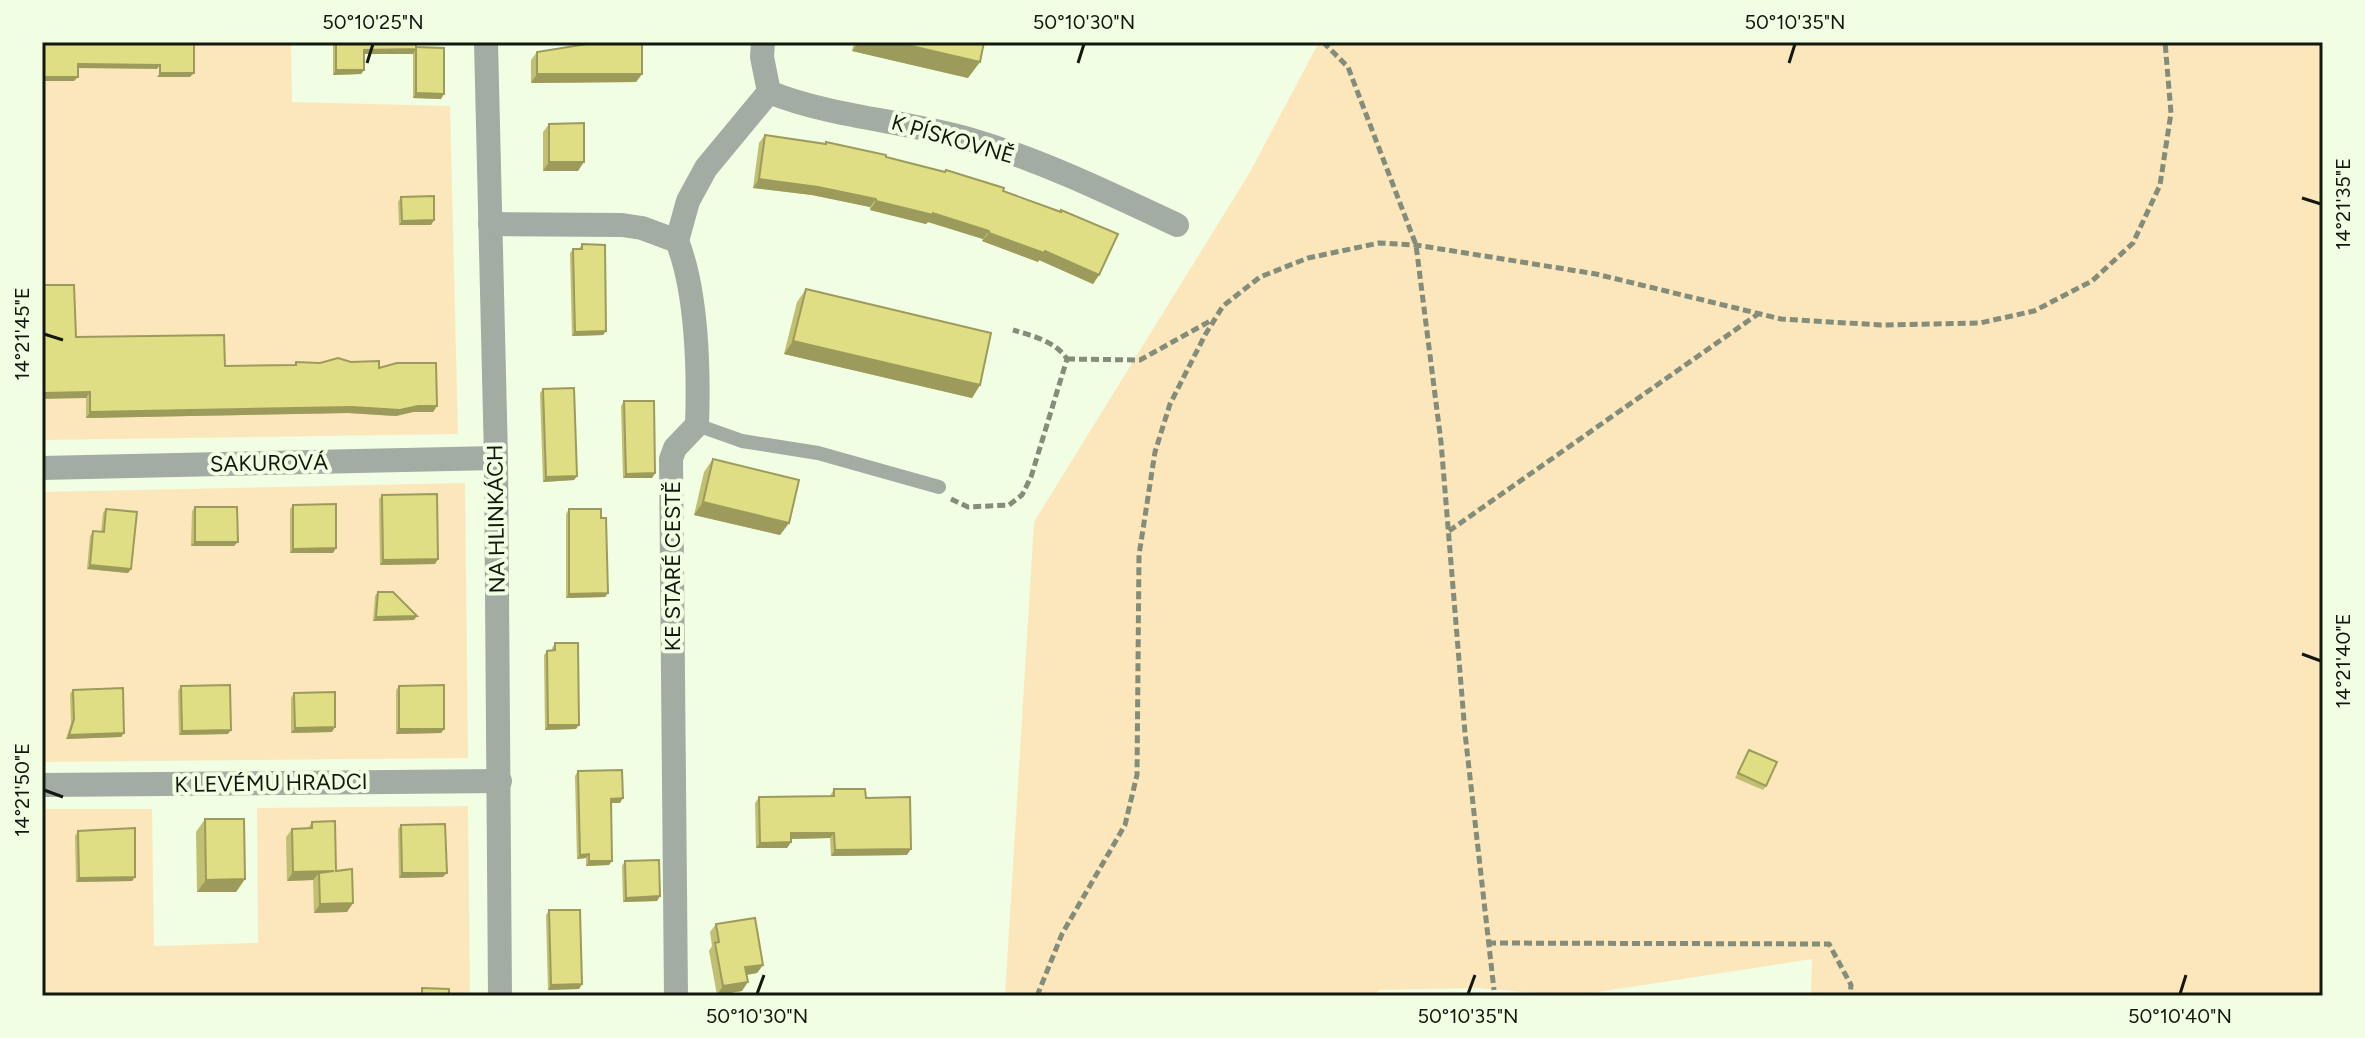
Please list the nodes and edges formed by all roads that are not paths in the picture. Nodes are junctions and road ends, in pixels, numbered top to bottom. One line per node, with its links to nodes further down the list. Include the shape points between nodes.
1 (486, 42): 4 (street, NA HLINKÁCH)
2 (763, 42): 3 (street)
3 (769, 92): 5 (street, K PÍSKOVNĚ, via 793,102 973,140); 6 (street, via 706,168 688,201)
4 (490, 224): 6 (street, via 622,225); 8 (street, NA HLINKÁCH)
5 (1177, 225)
6 (677, 241): 7 (street, via 691,290)
7 (697, 425): 10 (lane, via 742,441 818,453); 14 (street, KE STARÉ CESTĚ, via 671,459)
8 (496, 458): 9 (street, SAKUROVÁ); 11 (street, NA HLINKÁCH)
9 (42, 468)
10 (939, 487)
11 (500, 781): 12 (street, K LEVÉMU HRADCI); 13 (street, NA HLINKÁCH)
12 (42, 785)
13 (500, 996)
14 (676, 996)

